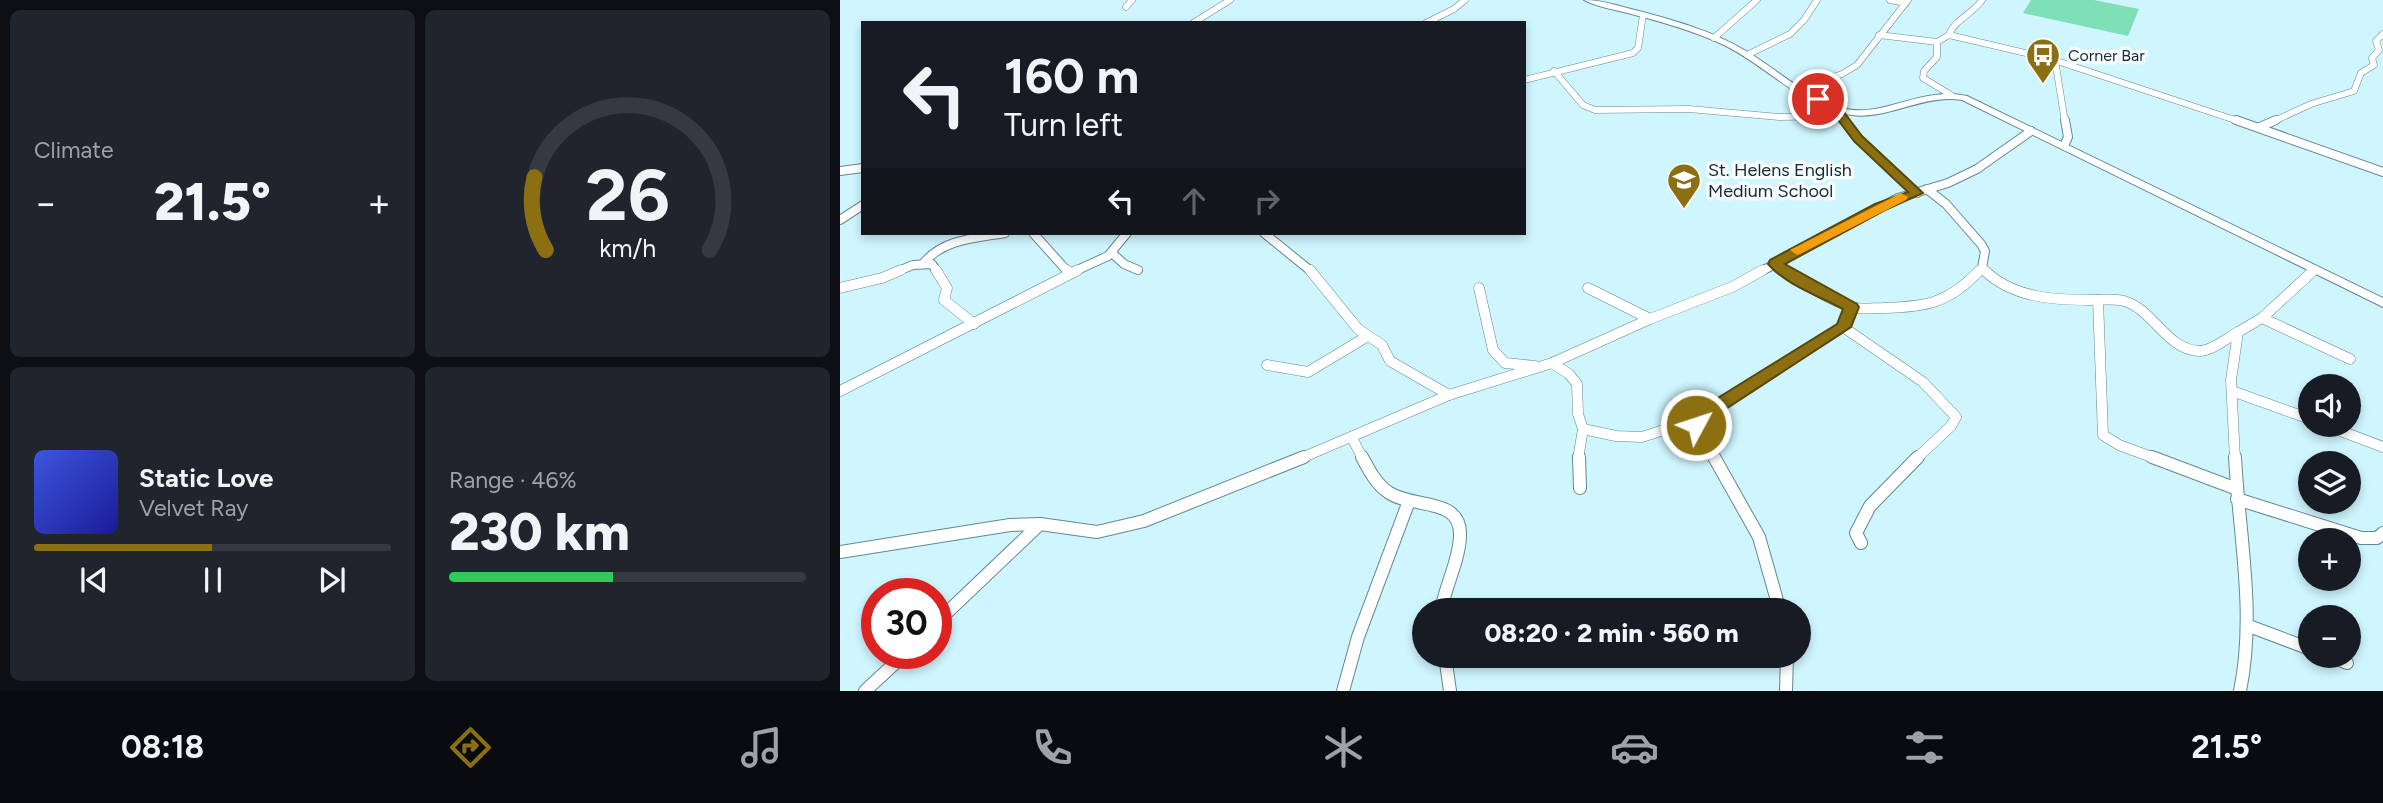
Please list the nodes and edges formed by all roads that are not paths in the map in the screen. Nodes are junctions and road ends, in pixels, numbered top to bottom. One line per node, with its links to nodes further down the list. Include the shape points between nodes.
1 (1132, 0): 10 (street)
2 (1230, 0): 12 (street)
3 (1465, 0): 13 (street)
4 (1588, 0): 11 (main road)
5 (1755, 0): 19 (street)
6 (1817, 0): 23 (street, via 1782,42)
7 (1890, 0): 9 (street)
8 (1982, 0): 15 (street)
9 (1907, 1): 14 (street)
10 (1126, 7)
11 (1643, 15): 19 (main road); 27 (street, via 1633,53)
12 (1196, 21)
13 (1430, 21)
14 (1886, 28): 17 (street); 18 (street)
15 (1949, 34): 21 (street); 24 (street)
16 (2383, 34): 25 (street, via 2376,41 2379,50 2372,58)
17 (1880, 35): 18 (street); 29 (street, via 1849,71)
18 (1895, 35): 20 (street)
19 (1714, 38): 23 (main road)
20 (1913, 38): 21 (street); 22 (street)
21 (1937, 42): 22 (street)
22 (1935, 51): 30 (street, via 1937,57 1923,78)
23 (1747, 55): 29 (main road)
24 (2055, 60): 32 (street); 34 (street, via 2068,137)
25 (2374, 65): 26 (street); 32 (street, via 2361,74 2349,94 2311,104)
26 (2383, 70)
27 (1554, 71): 28 (street); 31 (street, via 1583,105 1595,110 1689,109 1779,117)
28 (1526, 79)
29 (1800, 89): 31 (main road)
30 (1951, 95): 31 (main road, via 1864,113); 33 (main road)
31 (1838, 113): 40 (street, via 1858,139)
32 (2260, 127): 37 (street)
33 (2031, 131): 34 (main road); 40 (street, via 1977,169)
34 (2064, 146): 56 (main road)
35 (2383, 161): 37 (street)
36 (861, 168): 38 (street)
37 (2374, 168): 39 (street)
38 (840, 171)
39 (2383, 172)
40 (1922, 191): 53 (street, via 1874,210); 54 (street, via 1946,204 1981,244 1985,250)
41 (861, 206): 42 (street)
42 (840, 220)
43 (951, 235): 50 (street)
44 (996, 235): 50 (street)
45 (1036, 235): 57 (street)
46 (1126, 235): 51 (street)
47 (1267, 235): 49 (street)
48 (1284, 235): 49 (street)
49 (1276, 240): 69 (street, via 1307,266 1342,313)
50 (949, 245): 52 (street)
51 (1113, 254): 55 (street); 57 (street)
52 (923, 264): 58 (street); 66 (street, via 937,268 947,288 944,300)
53 (1775, 264): 63 (street); 65 (street)
54 (1982, 268): 61 (street, via 2013,290); 63 (street, via 1955,293 1931,305)
55 (1138, 270)
56 (2314, 270): 62 (main road); 64 (street)
57 (1070, 274): 66 (street)
58 (840, 288)
59 (1479, 288): 72 (street, via 1493,351 1505,363)
60 (1588, 288): 65 (street)
61 (2098, 300): 68 (street, via 2124,300 2176,342 2199,351 2208,351); 83 (street, via 2103,329 2099,385 2103,435 2119,446)
62 (2383, 303)
63 (1852, 307): 67 (street)
64 (2262, 318): 68 (street); 70 (street)
65 (1650, 319): 72 (street)
66 (974, 324): 73 (street)
67 (1843, 327): 77 (street); 87 (street, via 1887,353 1948,404 1956,417 1861,518 1856,533)
68 (2238, 332): 74 (street)
69 (1368, 336): 71 (street, via 1308,372); 75 (street, via 1382,345 1390,361)
70 (2350, 359)
71 (1267, 365)
72 (1547, 365): 75 (street); 78 (street, via 1569,374 1577,384)
73 (840, 391)
74 (2232, 391): 76 (street); 83 (street)
75 (1449, 395): 80 (street)
76 (2298, 415)
77 (1698, 418): 78 (street, via 1636,438); 90 (street, via 1699,437 1759,537)
78 (1583, 429): 82 (street, via 1577,467)
79 (2357, 437): 81 (street)
80 (1352, 438): 84 (street, via 1386,492); 85 (street, via 1119,528 1097,532)
81 (2383, 447)
82 (1580, 488)
83 (2237, 494): 86 (street, via 2361,538 2377,538); 92 (street)
84 (1409, 500): 89 (street, via 1443,509 1460,525); 98 (street)
85 (1040, 524): 88 (street); 91 (street)
86 (2383, 533)
87 (1861, 543)
88 (840, 552)
89 (1445, 598)
90 (1776, 598)
91 (952, 609)
92 (2249, 626): 93 (street); 101 (street)
93 (2298, 644)
94 (1447, 668): 99 (street)
95 (1787, 668): 100 (street)
96 (889, 669): 97 (street)
97 (866, 691)
98 (1343, 691)
99 (1450, 691)
100 (1786, 691)
101 (2240, 691)

